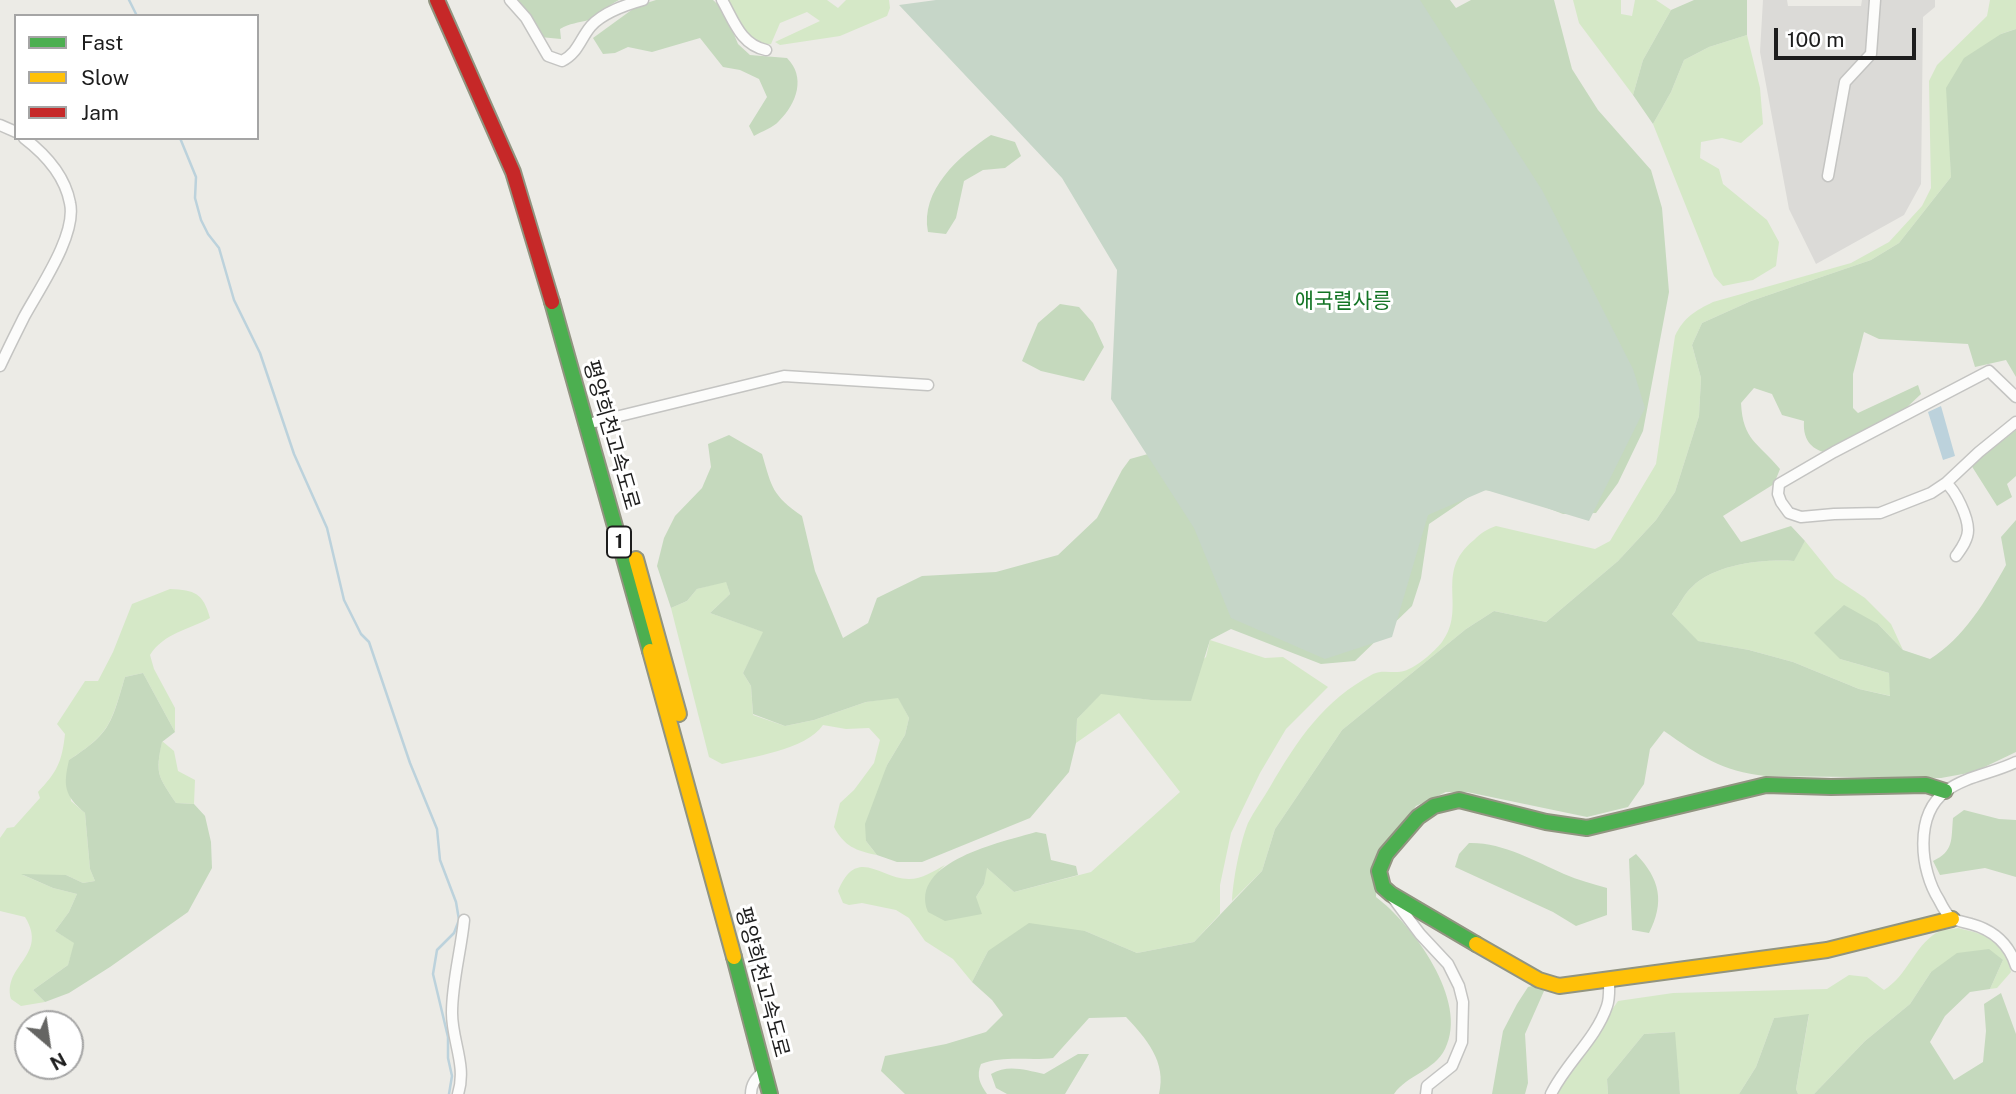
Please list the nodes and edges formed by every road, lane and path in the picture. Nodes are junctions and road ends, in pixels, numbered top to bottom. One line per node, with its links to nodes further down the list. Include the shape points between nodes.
1 (437, 0): 24 (main road, 평양희천고속도로 / 1, via 513,172 531,226)
2 (446, 0): 13 (main road, 평양희천고속도로 / 1, via 526,187)
3 (510, 0): 4 (street, via 548,55 562,61 577,50 597,21)
4 (643, 0)
5 (722, 0): 7 (street, via 747,41)
6 (1875, 0): 9 (street, via 1871,54 1845,82)
7 (766, 50)
8 (27, 140): 10 (street, via 58,174 71,204 71,216 60,253)
9 (1828, 176)
10 (0, 366)
11 (928, 385): 13 (street, via 784,376)
12 (2016, 397): 15 (street, via 1995,374 1980,375 1779,484 1778,494 1789,513 1801,517 1880,513)
13 (595, 422): 28 (main road, 평양희천고속도로 / 1, via 661,644)
14 (2016, 422): 15 (street)
15 (1946, 483): 16 (street, via 1957,496 1968,529)
16 (1956, 556)
17 (2016, 762): 18 (street)
18 (1945, 791): 19 (main road, via 1926,785 1766,785 1587,828 1459,800 1433,806 1418,817 1386,854 1379,871 1383,887); 20 (street, via 1933,806 1922,847 1935,894)
19 (1391, 894): 23 (main road, via 1550,985); 29 (street, via 1448,964 1463,1002 1462,1042 1452,1066 1427,1086)
20 (1952, 919): 22 (street, via 1993,933 2011,952); 23 (main road, via 1815,952)
21 (464, 920): 25 (street, via 452,1011 462,1069)
22 (2016, 966)
23 (1609, 979): 30 (street, via 1602,1018)
24 (764, 1071): 26 (street); 27 (main road, 평양희천고속도로 / 1)
25 (458, 1094)
26 (751, 1094)
27 (770, 1094)
28 (777, 1094)
29 (1426, 1094)
30 (1552, 1094)

